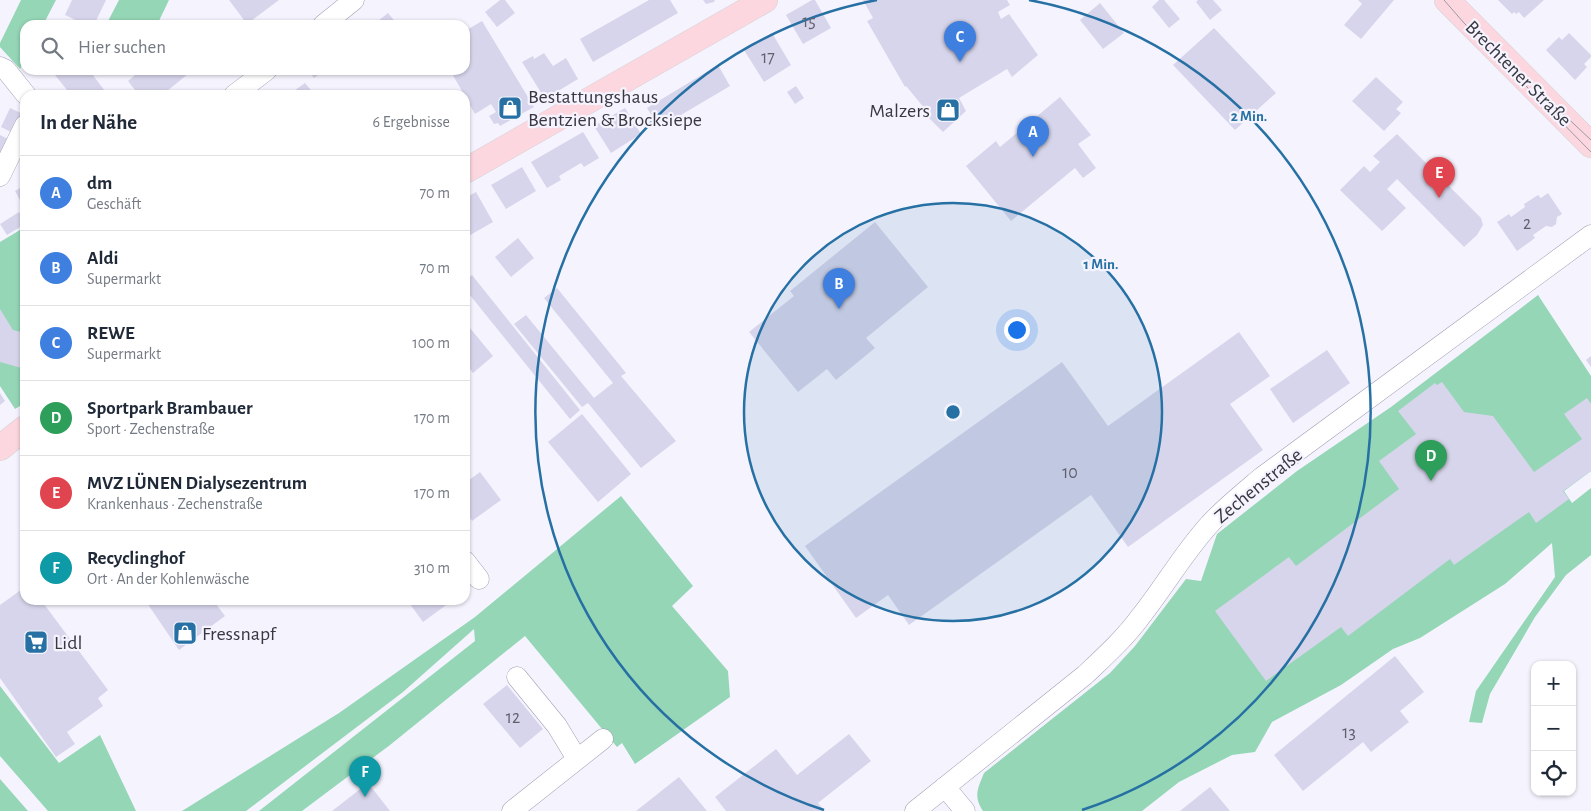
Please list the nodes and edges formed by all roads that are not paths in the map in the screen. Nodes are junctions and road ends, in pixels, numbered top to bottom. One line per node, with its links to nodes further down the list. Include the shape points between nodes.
1 (354, 0): 4 (street)
2 (765, 0): 11 (main road)
3 (1448, 0): 10 (main road, Brechtener Straße)
4 (329, 20)
5 (0, 67): 7 (street)
6 (260, 75): 8 (street)
7 (22, 90)
8 (241, 90)
9 (20, 135): 12 (street)
10 (1591, 145)
11 (470, 168)
12 (0, 176)
13 (1591, 235): 21 (street, Zechenstraße, via 1232,501 1207,526 1141,617 1112,650)
14 (20, 432): 15 (main road)
15 (1, 446)
16 (470, 566): 17 (street)
17 (480, 579)
18 (517, 677): 20 (street, via 557,726)
19 (603, 739): 20 (street)
20 (577, 759): 22 (street)
21 (945, 787): 23 (street, Zechenstraße); 24 (street)
22 (512, 811)
23 (915, 811)
24 (964, 811)

